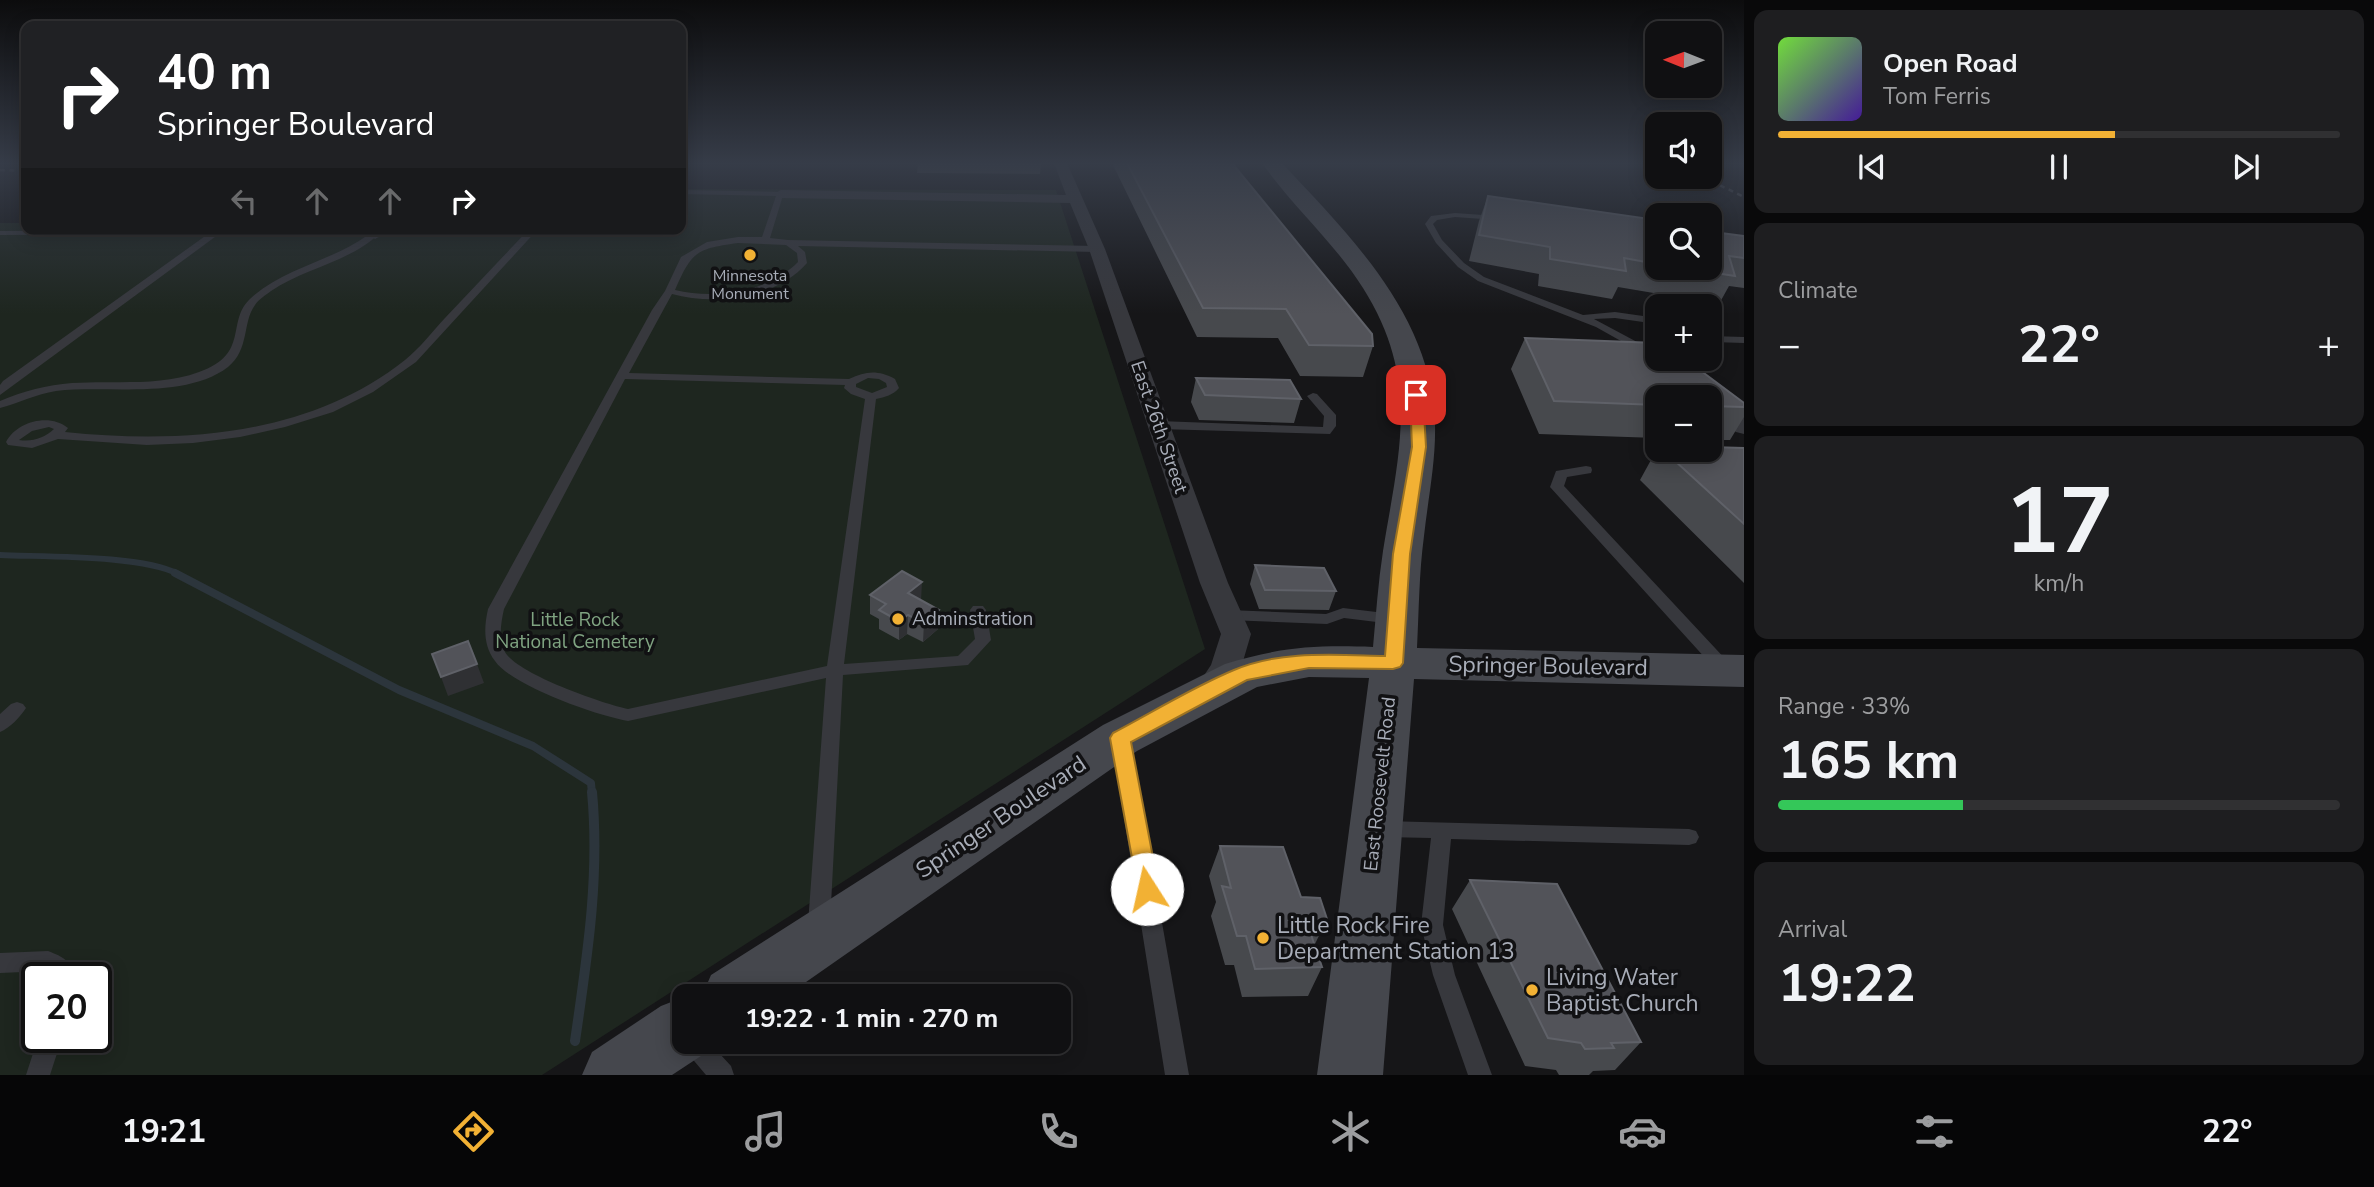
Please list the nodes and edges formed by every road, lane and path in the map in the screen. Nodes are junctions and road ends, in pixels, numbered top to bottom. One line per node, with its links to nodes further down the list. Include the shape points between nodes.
1 (774, 213): 10 (lane)
2 (1082, 213): 12 (street, East 26th Street)
3 (1316, 213): 32 (main road, East Roosevelt Road, via 1379,291 1413,376 1419,447 1402,554)
4 (1511, 220): 14 (lane, via 1455,215 1434,218 1429,224 1461,265 1481,279)
5 (0, 233): 6 (lane)
6 (21, 233)
7 (213, 235): 21 (lane)
8 (374, 235): 24 (lane, via 256,299 247,310 237,351 220,368 163,386 55,388)
9 (528, 235): 28 (lane, via 408,364 345,403 253,431 191,439 128,441)
10 (765, 240): 11 (lane); 13 (lane, via 720,242 693,252 684,259)
11 (788, 243): 12 (lane); 13 (lane, via 801,252 803,263 779,283 724,295)
12 (1097, 248): 26 (street, East 26th Street)
13 (670, 291): 19 (lane)
14 (1581, 318): 15 (lane, via 1615,314); 18 (lane)
15 (1645, 319)
16 (1722, 339): 17 (lane)
17 (1744, 340)
18 (1645, 349)
19 (621, 376): 20 (lane); 33 (lane, via 496,609 491,626 505,664 628,715)
20 (851, 382): 22 (lane, via 853,391); 22 (lane, via 874,375 891,381 890,391)
21 (0, 392)
22 (871, 396): 33 (lane)
23 (1313, 396): 26 (lane, via 1330,415 1331,426 1326,430)
24 (0, 405)
25 (1722, 410): 27 (street)
26 (1159, 425): 31 (street, East 26th Street)
27 (1744, 427)
28 (57, 435)
29 (1587, 470): 34 (lane, via 1561,474 1557,487)
30 (978, 610): 33 (lane, via 983,640 962,661)
31 (1228, 615): 32 (lane, via 1327,619 1343,613); 35 (street, East 26th Street, via 1236,634 1234,645 1226,668)
32 (1395, 641): 34 (main road, Springer Boulevard); 35 (main road, Springer Boulevard, via 1273,666); 39 (main road, East Roosevelt Road)
33 (835, 670): 42 (lane)
34 (1735, 671)
35 (1211, 688): 38 (main road, Springer Boulevard)
36 (18, 708): 37 (lane)
37 (0, 725)
38 (1120, 738): 42 (main road, Springer Boulevard); 52 (lane)
39 (1375, 828): 40 (lane); 53 (main road, East Roosevelt Road)
40 (1442, 832): 41 (lane); 54 (lane, via 1432,925 1444,975)
41 (1689, 837)
42 (818, 939): 47 (main road, Springer Boulevard)
43 (21, 962): 46 (lane)
44 (24, 962): 45 (lane)
45 (50, 962)
46 (0, 963)
47 (751, 984)
48 (672, 1050): 51 (main road)
49 (45, 1053): 50 (lane)
50 (38, 1075)
51 (615, 1075)
52 (1177, 1075)
53 (1350, 1075)
54 (1480, 1075)

